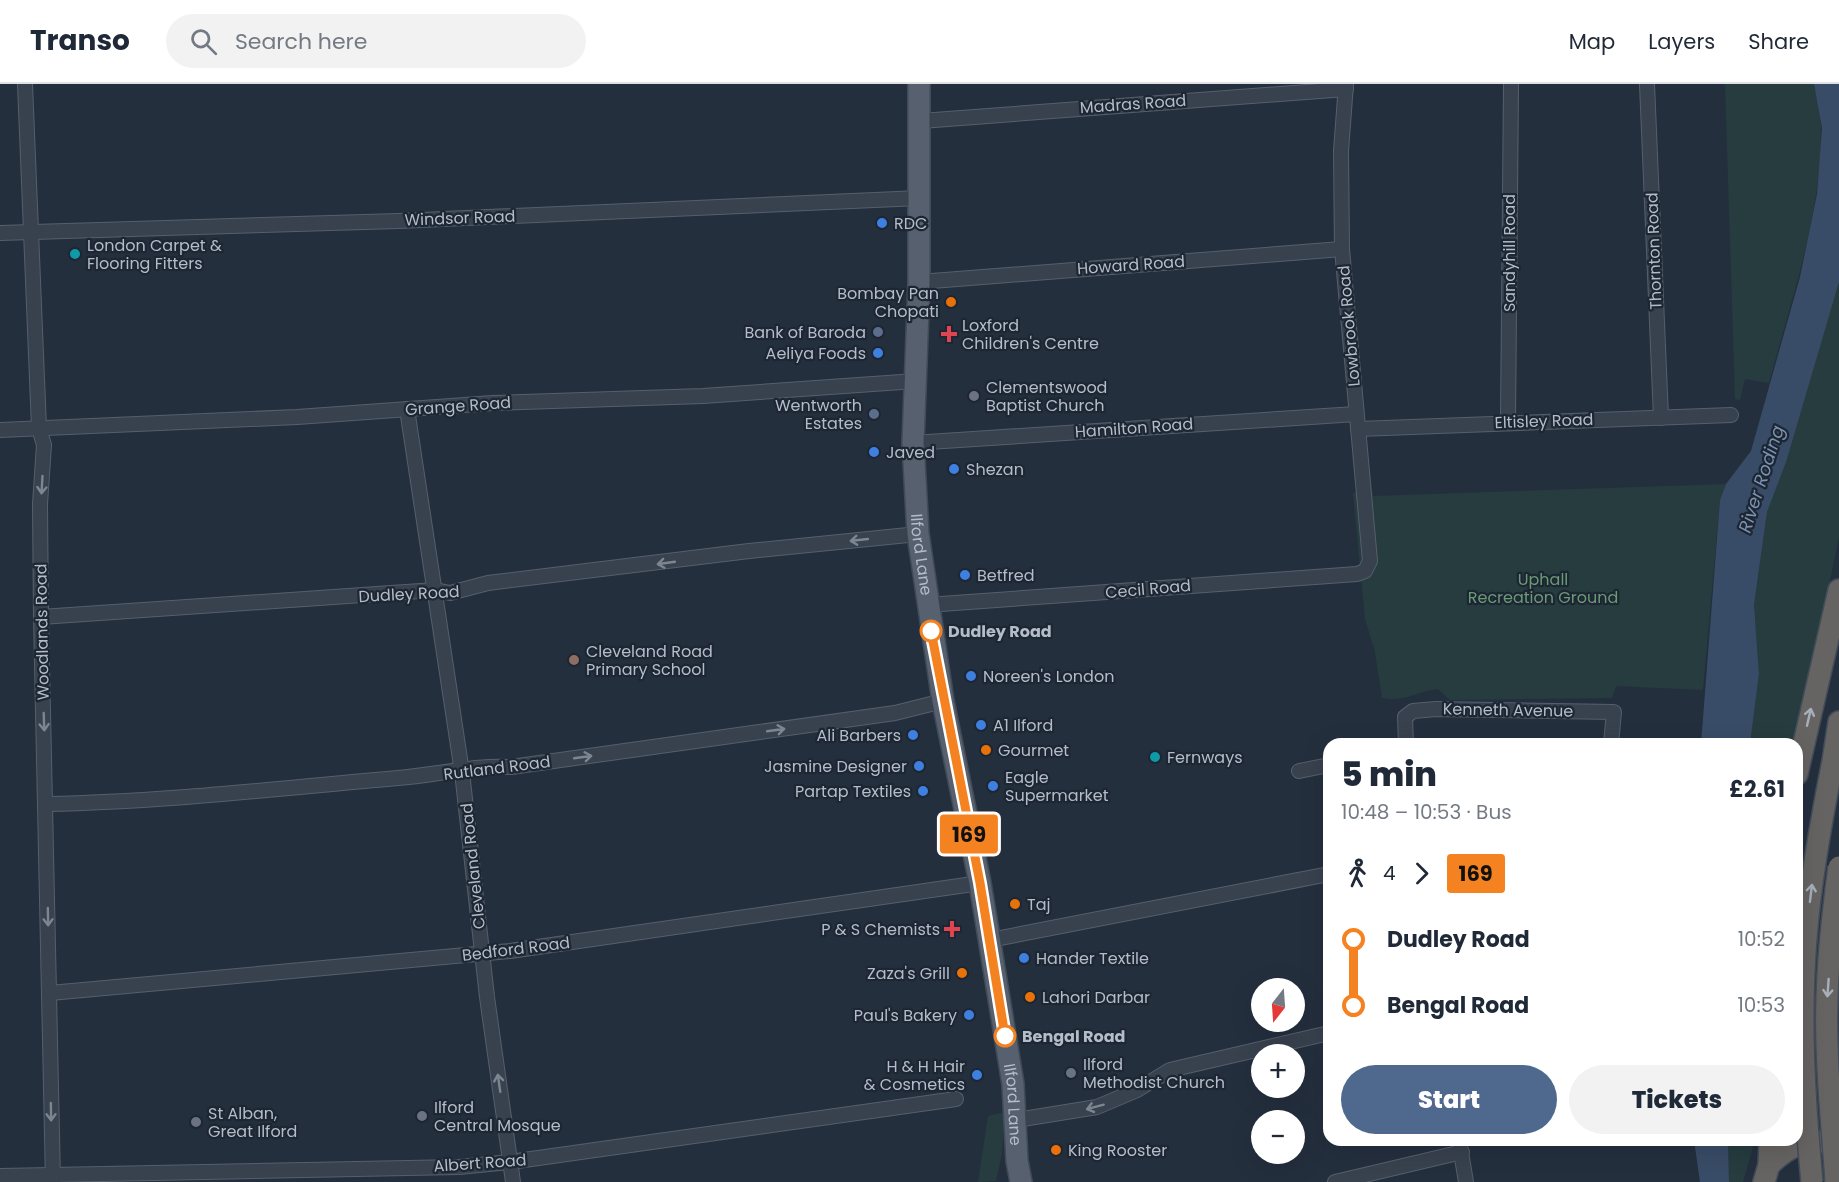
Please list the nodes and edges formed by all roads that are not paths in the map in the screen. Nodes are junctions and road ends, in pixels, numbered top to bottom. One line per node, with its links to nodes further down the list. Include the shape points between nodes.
1 (26, 84): 8 (street, Woodlands Road)
2 (920, 84): 6 (main road, Ilford Lane)
3 (1511, 84): 17 (street, Sandyhill Road)
4 (1647, 84): 16 (street, Thornton Road)
5 (1346, 86): 6 (street, Madras Road); 10 (street, Lowbrook Road, via 1341,151)
6 (921, 121): 7 (main road, Ilford Lane)
7 (920, 198): 8 (street, Windsor Road); 11 (main road, Ilford Lane)
8 (32, 231): 9 (street, Windsor Road); 18 (street, Woodlands Road)
9 (0, 233)
10 (1342, 249): 11 (street, Howard Road); 14 (street, Lowbrook Road)
11 (919, 282): 12 (main road, Ilford Lane)
12 (916, 381): 13 (street, Grange Road, via 703,396); 21 (main road, Ilford Lane)
13 (407, 409): 18 (street, Grange Road); 24 (street, Cleveland Road)
14 (1356, 414): 19 (street, Lowbrook Road); 21 (street, Hamilton Road)
15 (1731, 416): 16 (street, Eltisley Road)
16 (1661, 418): 17 (street, Eltisley Road)
17 (1508, 422): 19 (street, Eltisley Road)
18 (39, 428): 20 (street, Grange Road); 27 (street, Woodlands Road, one-way to 27, via 44,445)
19 (1358, 429): 23 (street, Lowbrook Road, via 1370,561)
20 (0, 430)
21 (913, 443): 22 (main road, Ilford Lane)
22 (918, 534): 24 (street, Dudley Road, one-way to 24, via 488,584 450,593); 26 (main road, Ilford Lane)
23 (1367, 567): 26 (street, Cecil Road, via 1357,574)
24 (435, 590): 27 (street, Dudley Road); 34 (street, Cleveland Road)
25 (1839, 590): 32 (highway, one-way to 25)
26 (927, 605): 28 (main road, Ilford Lane)
27 (41, 617): 36 (street, Woodlands Road, one-way to 36)
28 (943, 701): 34 (street, Rutland Road, one-way to 28, via 851,719); 39 (main road, Ilford Lane)
29 (1839, 722): 61 (highway, one-way to 29, bridge, via 1803,1028 1807,929 1816,850)
30 (1406, 738): 31 (street, Kenneth Avenue, via 1406,717 1413,711 1436,709 1614,712)
31 (1612, 738)
32 (1803, 748)
33 (1323, 766): 35 (street)
34 (462, 771): 36 (street, Rutland Road); 41 (street, Cleveland Road)
35 (1299, 771)
36 (46, 804): 42 (street, Woodlands Road, one-way to 42)
37 (1839, 867): 62 (highway, one-way to 62, bridge, via 1827,1000)
38 (1323, 875): 40 (street)
39 (980, 883): 40 (main road, Ilford Lane); 41 (street, Bedford Road)
40 (990, 940): 45 (main road, Ilford Lane)
41 (482, 954): 42 (street, Bedford Road); 51 (street, Cleveland Road, one-way to 41)
42 (50, 993): 56 (street, Woodlands Road, one-way to 56)
43 (1323, 1034): 45 (street, one-way to 45, via 1170,1070 1097,1107)
44 (956, 1099): 51 (street, Albert Road)
45 (1016, 1120): 52 (main road, Ilford Lane)
46 (1803, 1141): 47 (highway, via 1822,1140)
47 (1839, 1145)
48 (1460, 1146): 59 (street); 60 (street)
49 (1769, 1146): 53 (highway)
50 (1795, 1146): 53 (highway, via 1780,1155)
51 (510, 1162): 55 (street, Albert Road); 57 (street, Cleveland Road)
52 (1019, 1172): 58 (main road, Ilford Lane)
53 (1767, 1174)
54 (0, 1176): 56 (street, Albert Road)
55 (263, 1176): 56 (street, Albert Road)
56 (53, 1178)
57 (513, 1182)
58 (1005, 1182)
59 (1335, 1182)
60 (1466, 1182)
61 (1812, 1182)
62 (1836, 1182)

